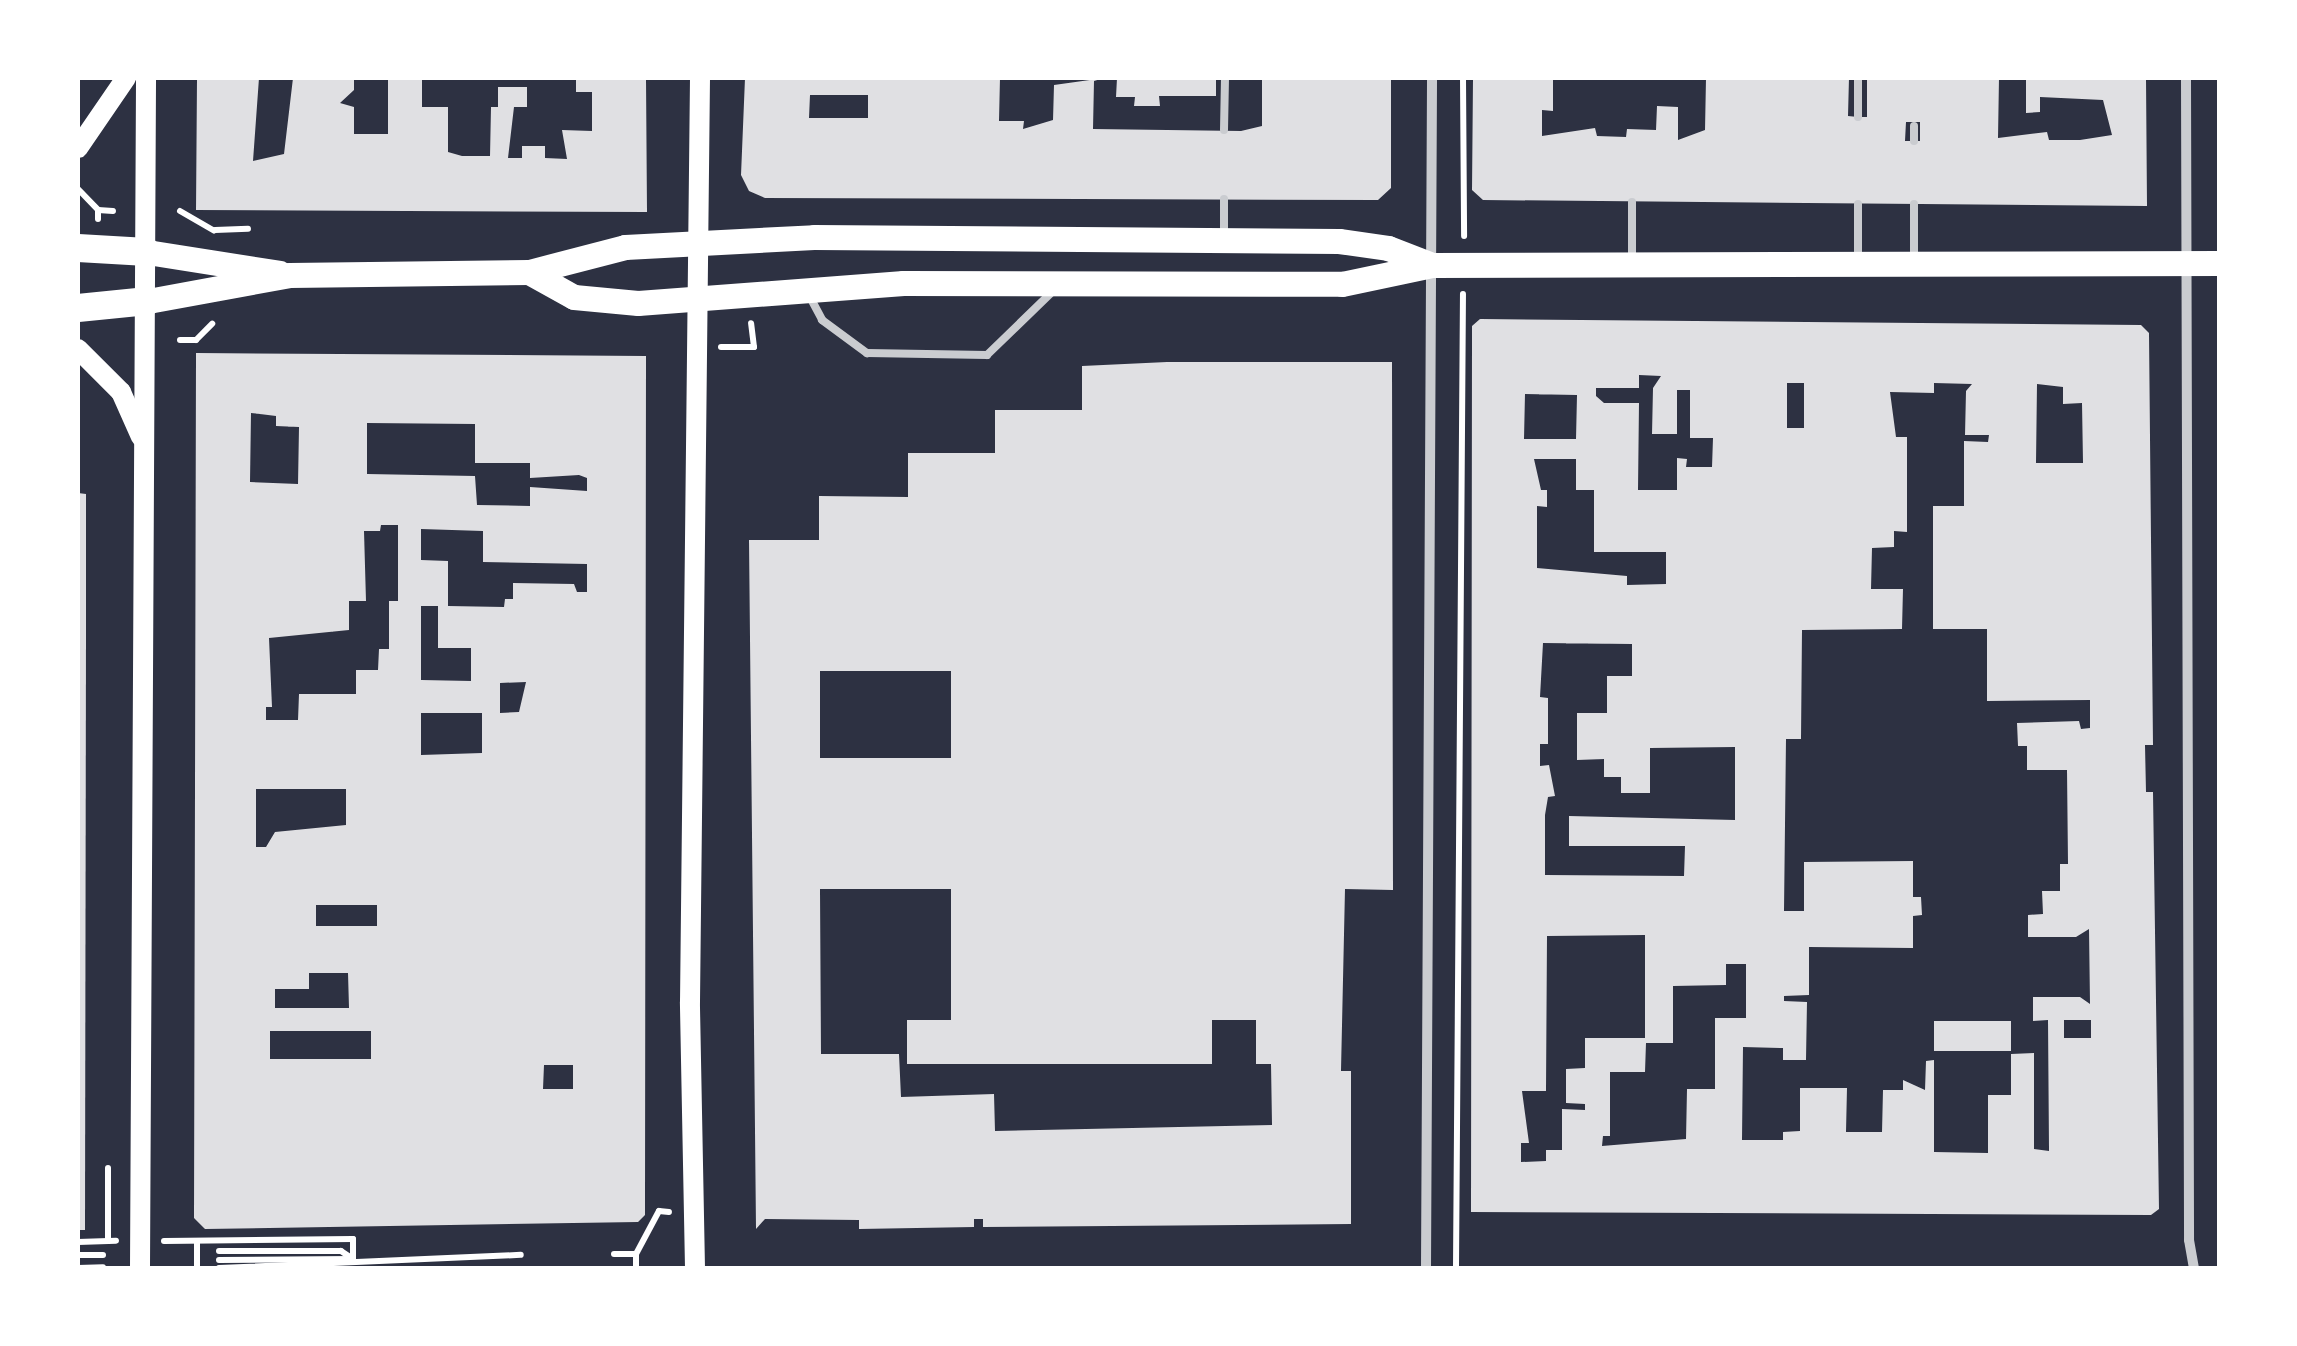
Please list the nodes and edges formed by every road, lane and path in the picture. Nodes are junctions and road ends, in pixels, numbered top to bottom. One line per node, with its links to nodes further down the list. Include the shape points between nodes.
1 (126, 78): 13 (main road)
2 (146, 78): 27 (main road)
3 (700, 78): 26 (main road)
4 (1224, 78): 11 (lane)
5 (1432, 78): 33 (street)
6 (1463, 78): 22 (path)
7 (1858, 78): 9 (lane)
8 (2186, 78): 31 (street)
9 (1858, 117)
10 (1914, 126): 12 (lane)
11 (1224, 130)
12 (1914, 141)
13 (78, 148)
14 (78, 188): 19 (path)
15 (1224, 199): 24 (lane)
16 (1632, 202): 28 (lane)
17 (1858, 204): 30 (lane)
18 (1914, 204): 29 (lane)
19 (98, 210): 20 (path); 25 (path)
20 (114, 211)
21 (180, 212): 23 (path, via 214,231)
22 (1464, 213)
23 (248, 229)
24 (1224, 236): 26 (main road, via 890,235); 33 (main road, via 1339,241)
25 (88, 239): 27 (highway)
26 (700, 245): 34 (main road, via 601,251); 39 (main road)
27 (147, 252): 35 (main road); 38 (main road)
28 (1632, 260): 30 (main road); 33 (main road)
29 (1914, 260): 30 (main road); 31 (main road)
30 (1858, 262)
31 (2188, 262): 32 (main road); 66 (street, via 2188,1240)
32 (2220, 262)
33 (1432, 264): 36 (main road, via 1342,284); 64 (street)
34 (529, 272): 35 (main road); 39 (main road, via 588,299)
35 (289, 275): 38 (main road)
36 (1060, 283): 37 (main road); 37 (lane, via 987,355 867,353 822,320)
37 (806, 288): 39 (main road)
38 (148, 301): 41 (highway); 45 (main road)
39 (700, 301): 47 (main road)
40 (1463, 302): 65 (path)
41 (78, 308)
42 (212, 324): 43 (path, via 196,340)
43 (180, 340)
44 (78, 350): 45 (main road, via 129,404)
45 (147, 463): 49 (main road)
46 (108, 1168): 48 (path)
47 (694, 1215): 52 (path, via 660,1211); 63 (main road)
48 (108, 1241)
49 (140, 1241): 50 (path); 60 (main road)
50 (197, 1241): 56 (path, via 353,1239); 61 (path)
51 (614, 1254): 52 (path)
52 (636, 1254): 62 (path)
53 (78, 1255): 54 (path)
54 (103, 1255)
55 (521, 1255): 56 (path)
56 (353, 1259): 57 (path)
57 (219, 1260)
58 (78, 1268): 59 (path)
59 (103, 1268)
60 (140, 1268)
61 (197, 1268)
62 (636, 1268)
63 (695, 1268)
64 (1426, 1268)
65 (1456, 1268)
66 (2194, 1268)

